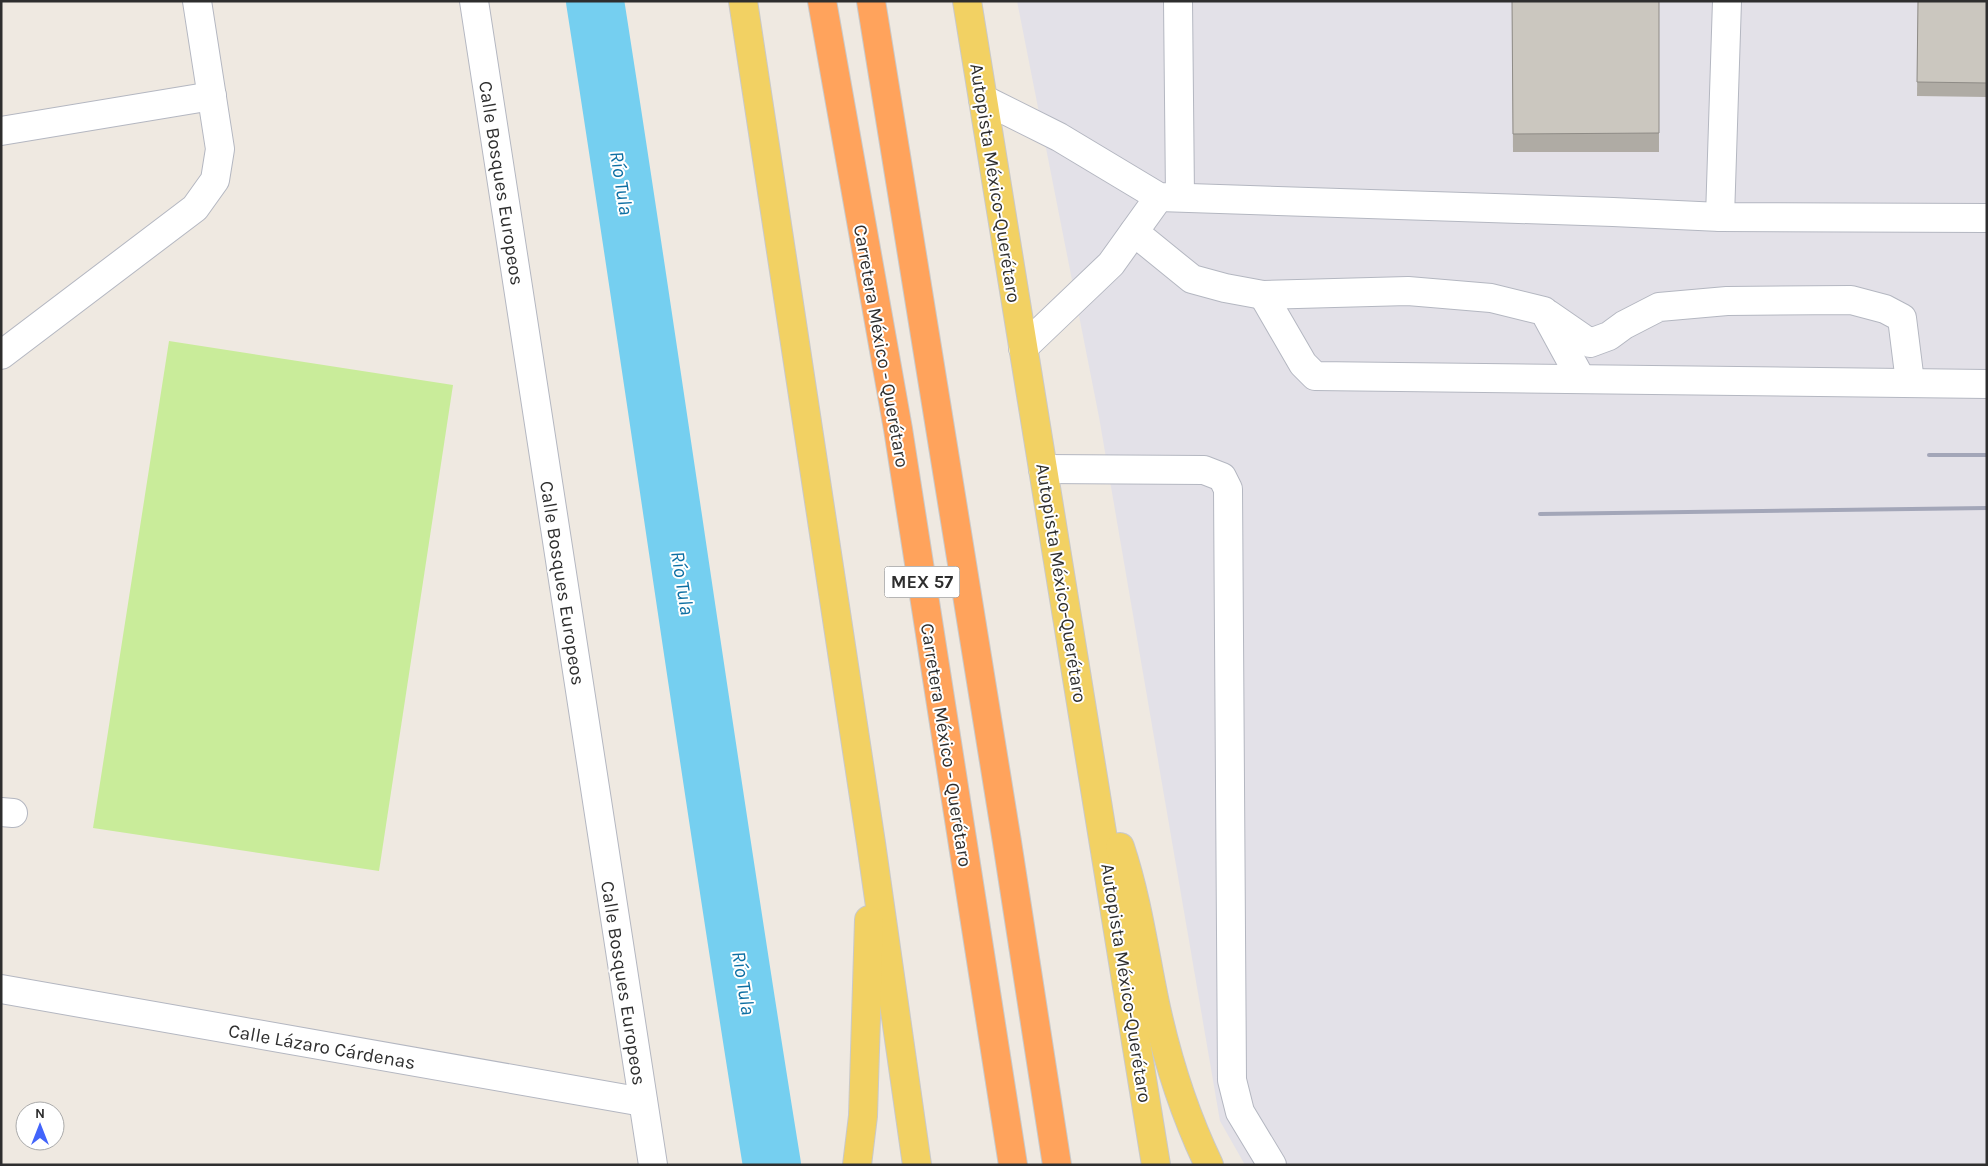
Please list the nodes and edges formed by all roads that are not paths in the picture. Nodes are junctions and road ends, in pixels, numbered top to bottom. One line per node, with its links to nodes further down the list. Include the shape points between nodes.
1 (197, 1): 9 (street)
2 (474, 1): 27 (street, Calle Bosques Europeos)
3 (742, 1): 25 (main road)
4 (822, 1): 31 (highway, Carretera México - Querétaro / MEX 57, via 899,439)
5 (871, 1): 32 (highway, MEX 57)
6 (967, 1): 10 (main road, Autopista México-Querétaro)
7 (1178, 1): 12 (street)
8 (1727, 1): 13 (street)
9 (212, 96): 11 (street); 19 (street, via 220,149 215,180 195,208)
10 (983, 99): 12 (street); 18 (main road, Autopista México-Querétaro)
11 (1, 131)
12 (1170, 198): 13 (street); 15 (street)
13 (1720, 217): 14 (street)
14 (1987, 218)
15 (1134, 232): 16 (street, via 1192,280); 18 (street, via 1111,264)
16 (1262, 295): 17 (street, via 1408,291 1491,298); 20 (street, via 1303,364 1315,376)
17 (1544, 312): 20 (street); 21 (street, via 1590,343 1609,336 1659,307 1728,301 1851,300 1886,309 1902,318)
18 (1023, 348): 23 (main road, Autopista México-Querétaro)
19 (1, 355)
20 (1581, 379): 21 (street)
21 (1910, 382): 22 (street)
22 (1987, 384)
23 (1043, 469): 24 (main road, Autopista México-Querétaro); 35 (street, via 1204,470 1222,477 1228,489 1232,1080 1240,1112)
24 (1093, 774): 33 (main road, Autopista México-Querétaro); 34 (main road, via 1111,818 1135,900 1165,1046 1194,1134)
25 (871, 843): 29 (main road, via 863,1116); 30 (main road)
26 (1, 989): 27 (street, Calle Lázaro Cárdenas)
27 (643, 1102): 28 (street, Calle Bosques Europeos)
28 (653, 1165)
29 (857, 1165)
30 (918, 1165)
31 (1013, 1165)
32 (1057, 1165)
33 (1156, 1165)
34 (1209, 1165)
35 (1272, 1165)

